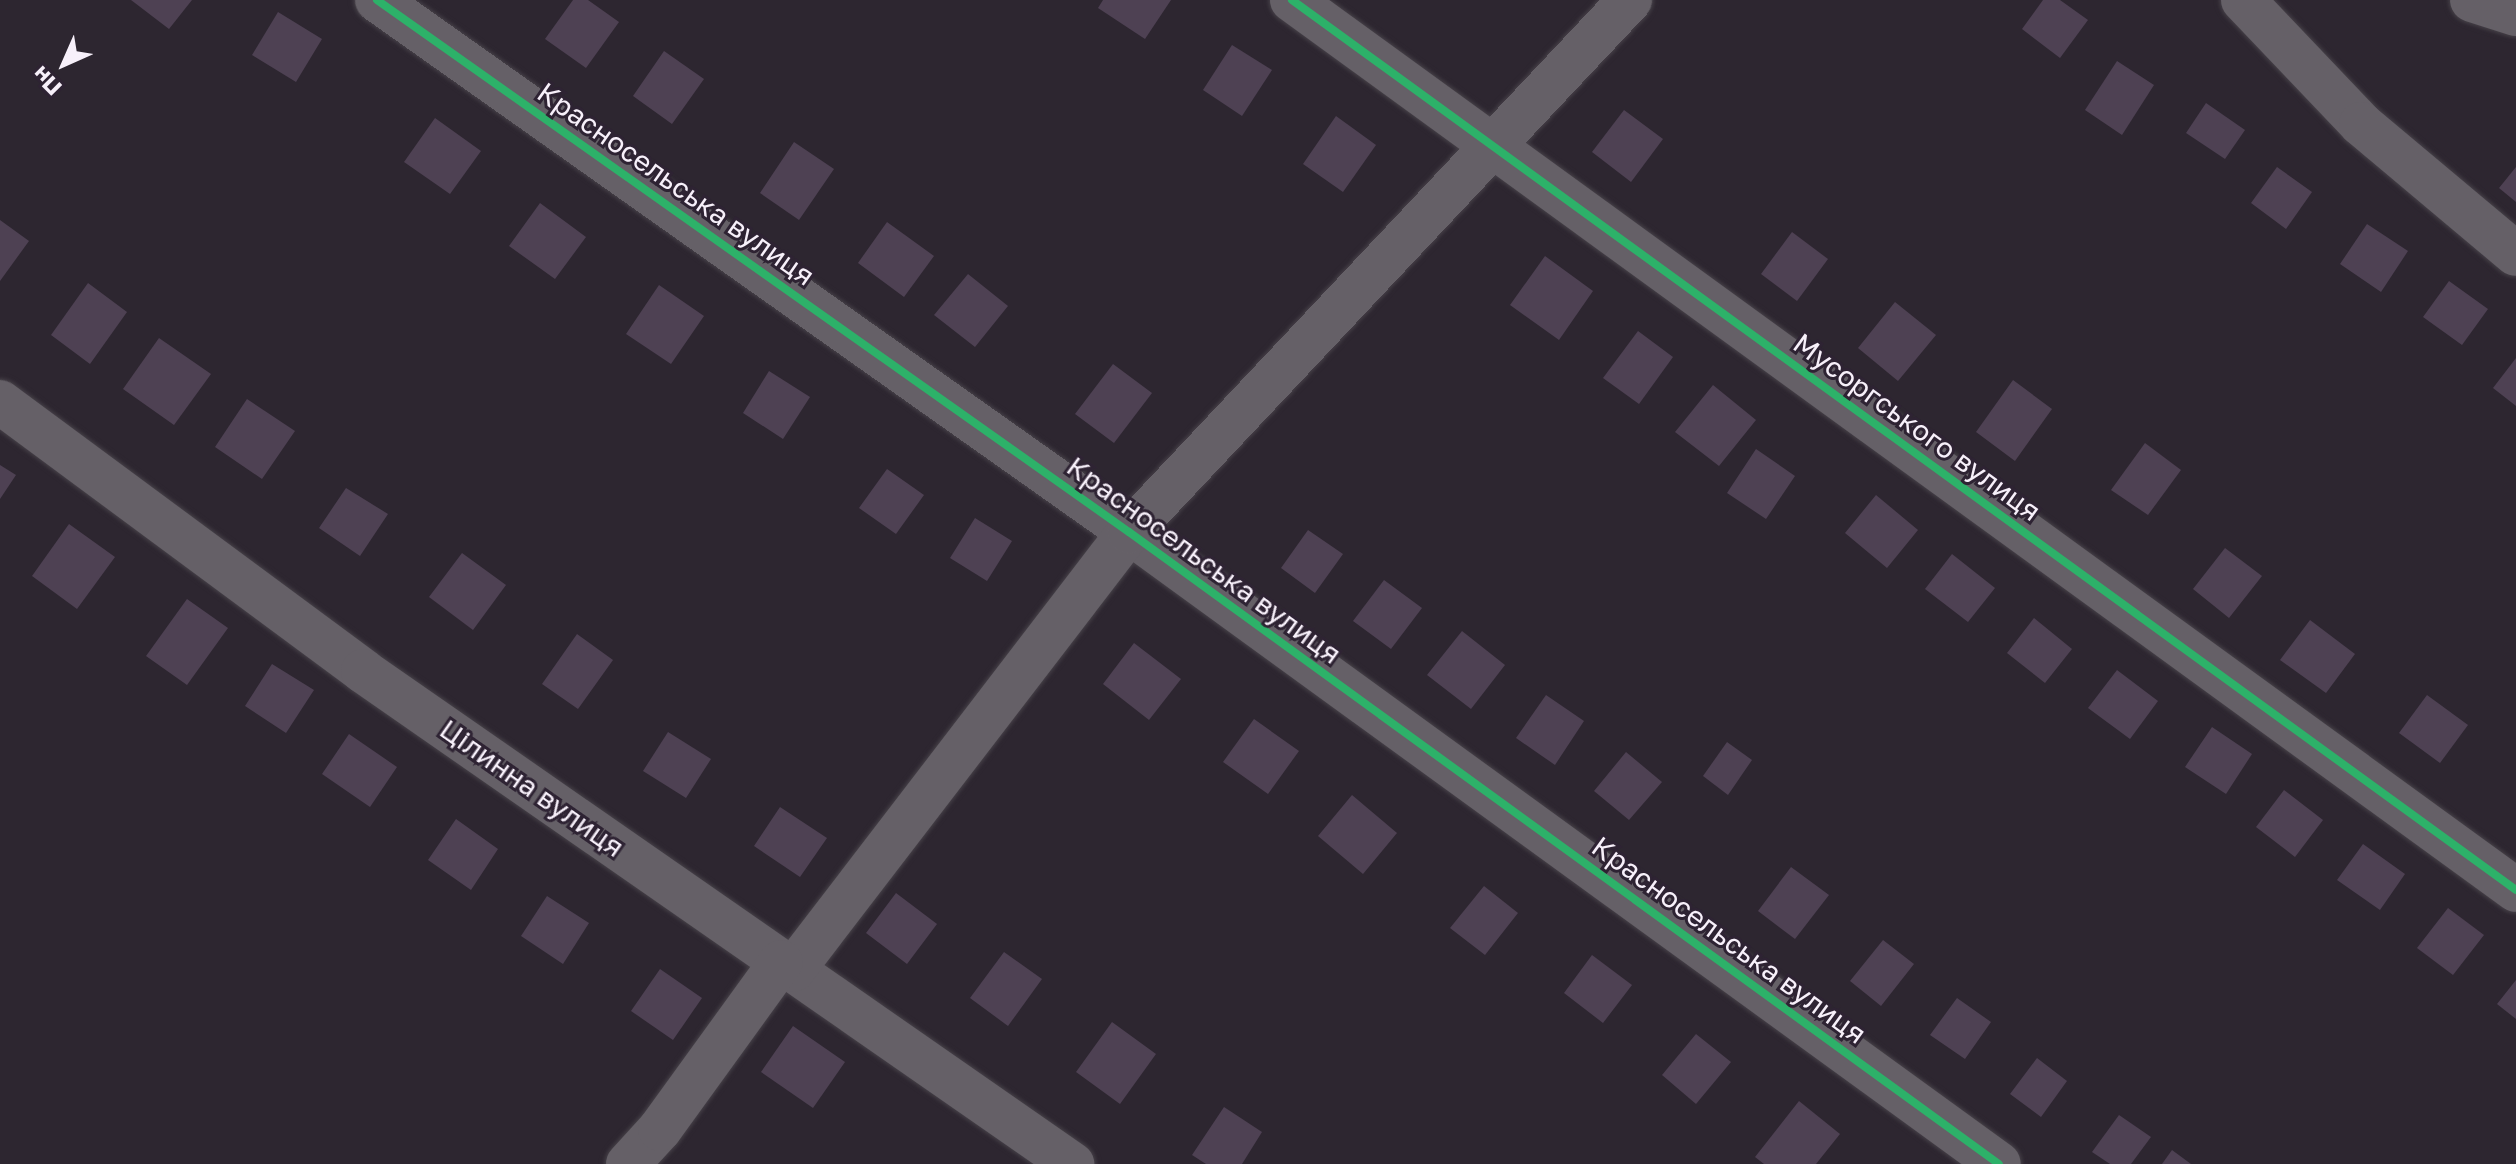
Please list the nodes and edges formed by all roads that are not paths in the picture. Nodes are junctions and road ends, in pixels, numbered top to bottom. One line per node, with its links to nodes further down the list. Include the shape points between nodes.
1 (377, 0): 10 (street, Красносельська вулиця)
2 (1292, 0): 7 (street, Мусоргського вулиця)
3 (1630, 0): 7 (street)
4 (2243, 0): 8 (street, via 2361,124)
5 (2472, 0): 6 (street)
6 (2516, 14)
7 (1490, 144): 10 (street); 11 (street, Мусоргського вулиця)
8 (2516, 254)
9 (0, 402): 12 (street, Цілинна вулиця, via 363,671)
10 (1129, 532): 12 (street); 15 (street, Красносельська вулиця)
11 (2516, 890)
12 (787, 966): 13 (street); 14 (street, Цілинна вулиця)
13 (628, 1164)
14 (1072, 1164)
15 (1999, 1164)

